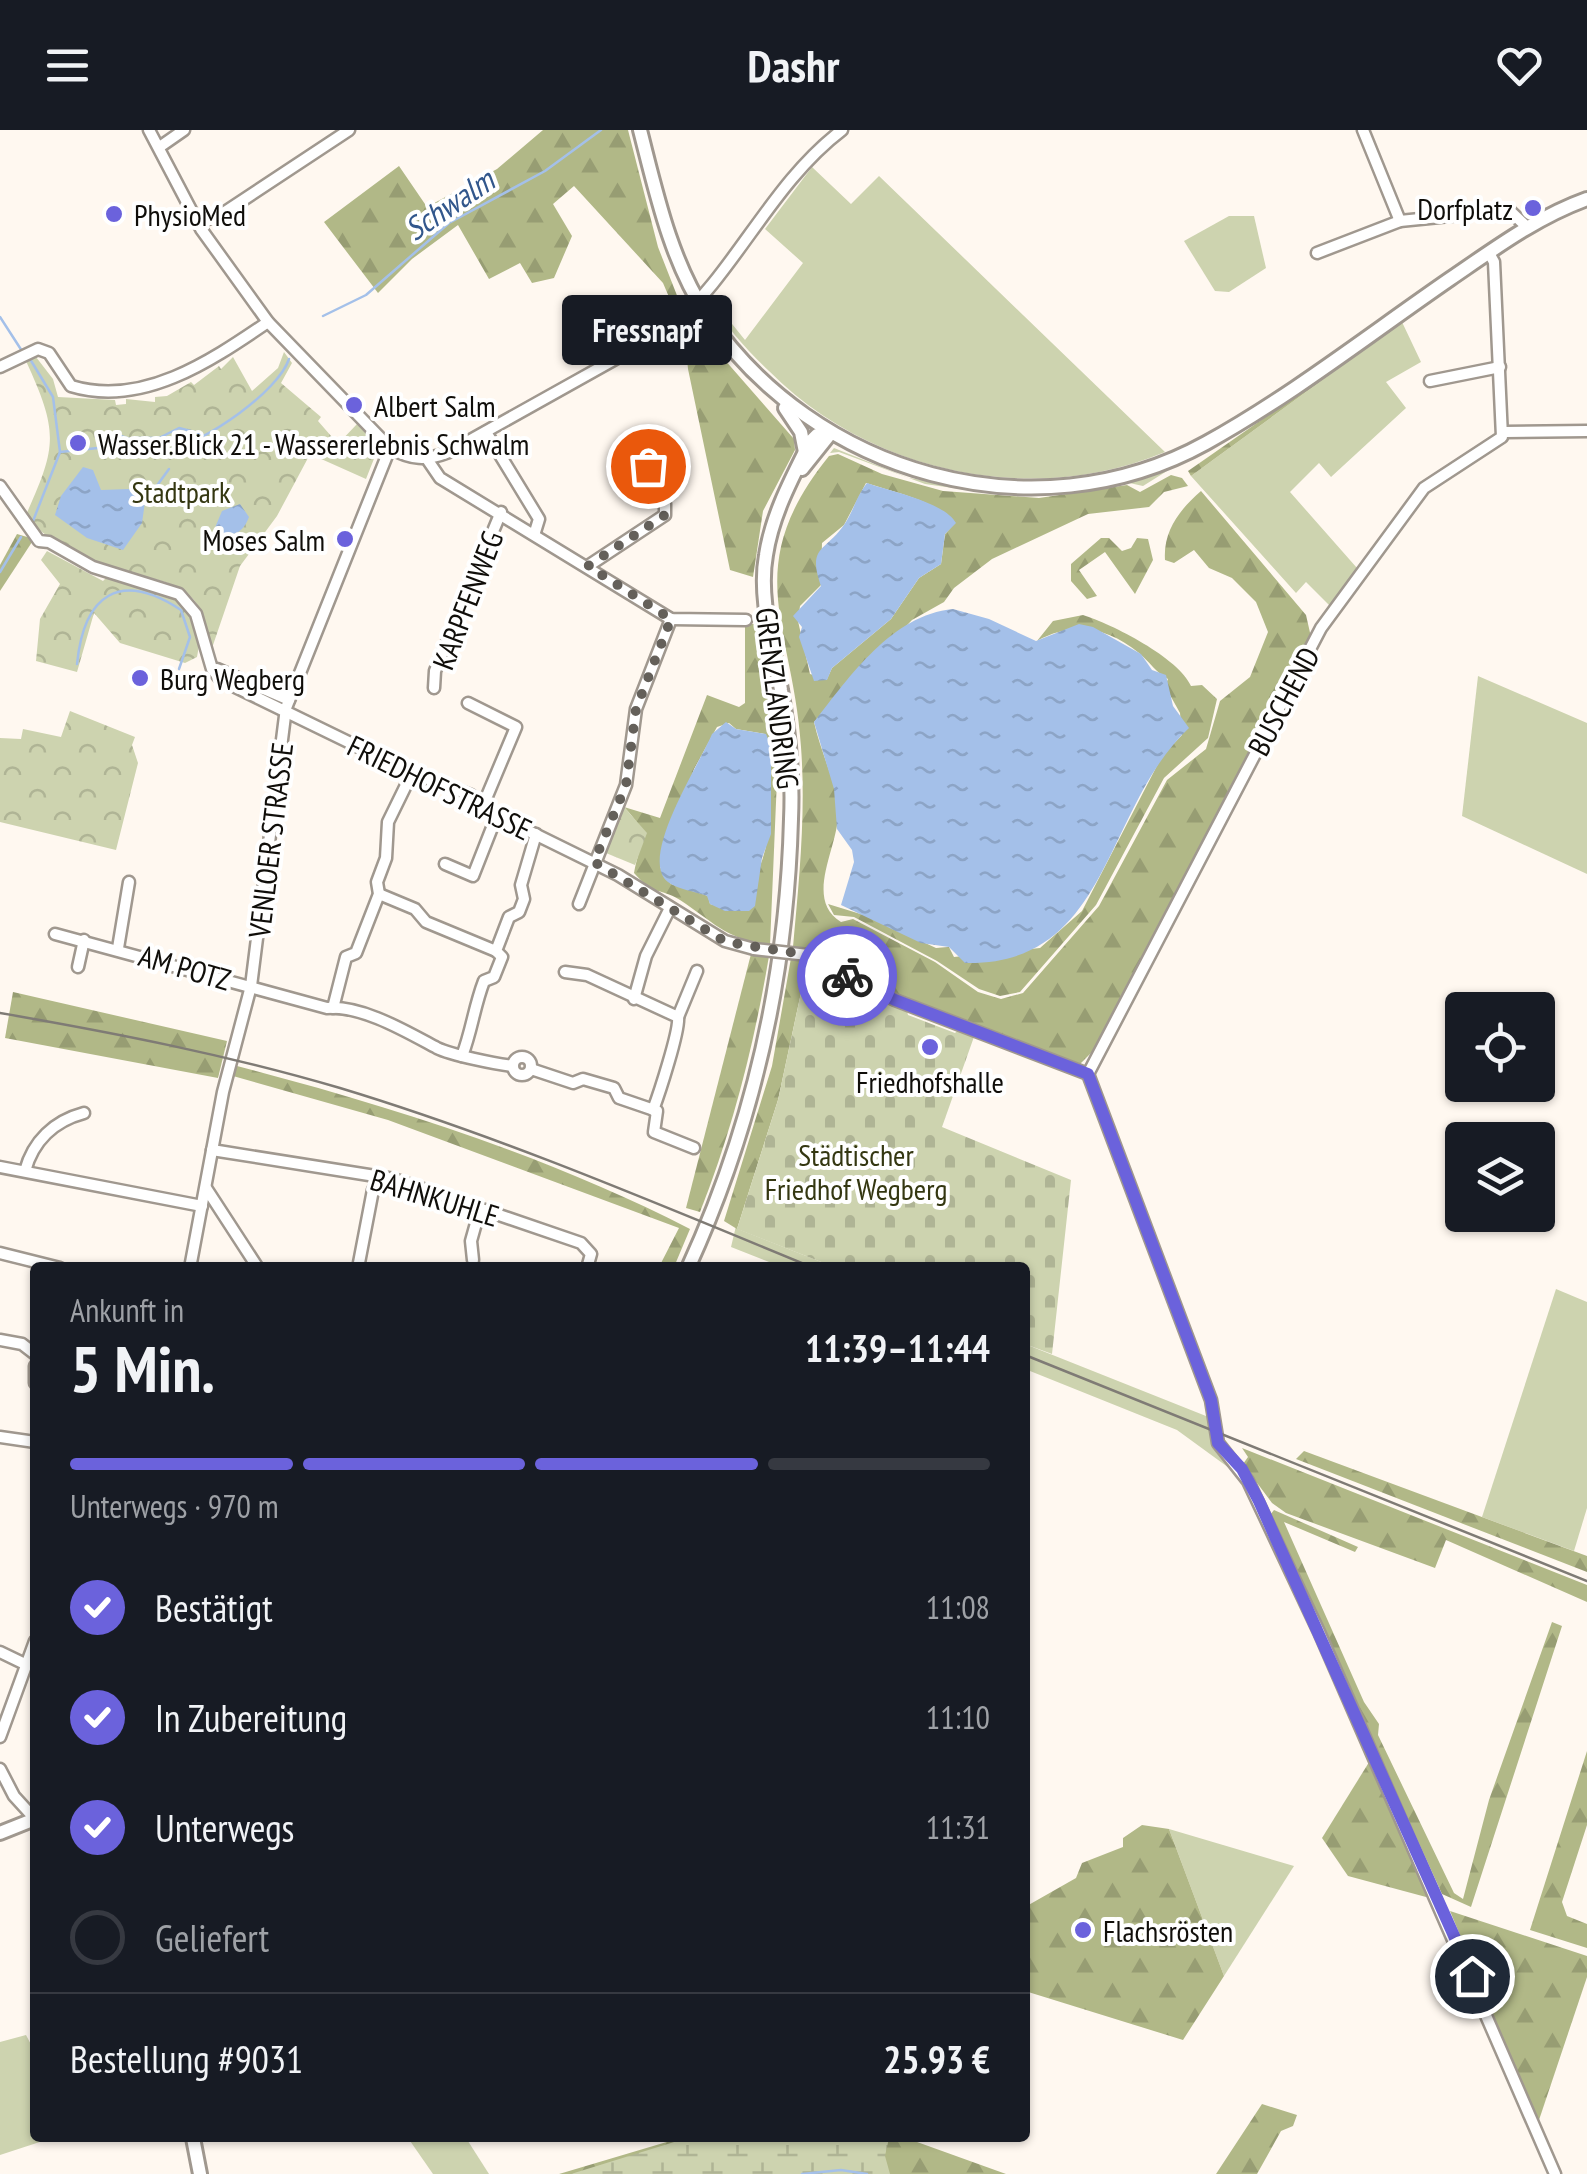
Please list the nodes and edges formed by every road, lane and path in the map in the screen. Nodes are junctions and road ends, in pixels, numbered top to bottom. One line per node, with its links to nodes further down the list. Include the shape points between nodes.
1 (149, 130): 7 (street)
2 (184, 130): 7 (street)
3 (349, 130): 10 (street)
4 (640, 130): 14 (main road, via 674,249)
5 (1362, 130): 9 (street)
6 (835, 132): 14 (street, via 792,176)
7 (161, 146): 10 (street)
8 (1587, 199): 11 (main road)
9 (1400, 220): 11 (street, via 1509,210); 13 (street)
10 (198, 223): 15 (street)
11 (1528, 228): 12 (main road)
12 (1488, 252): 18 (street); 25 (main road, via 1204,444 1150,467 1090,483 961,482)
13 (1318, 253)
14 (699, 302): 16 (street); 17 (main road)
15 (268, 322): 19 (street, via 207,362 149,386 71,386 49,353 38,348); 26 (street)
16 (671, 328): 17 (street); 23 (street)
17 (718, 330): 21 (main road)
18 (1500, 367): 20 (street); 24 (street)
19 (0, 368)
20 (1430, 380)
21 (775, 394): 25 (main road); 27 (main road, via 800,430)
22 (1587, 431): 24 (street)
23 (486, 432): 28 (street); 33 (street, via 539,520)
24 (1504, 432): 62 (street, BUSCHEND, via 1424,488 1321,628)
25 (830, 434): 27 (main road, via 813,438); 30 (main road, GRENZLANDRING)
26 (390, 448): 28 (street); 39 (street, VENLOER STRASSE)
27 (805, 452): 30 (main road, GRENZLANDRING)
28 (427, 459): 32 (street, via 440,478)
29 (648, 466): 34 (street, via 665,515)
30 (794, 478): 80 (main road, GRENZLANDRING, via 771,530 764,573 790,760 786,905 755,1083)
31 (0, 486): 39 (street, FRIEDHOFSTRASSE, via 31,532 93,568 179,594 196,614 209,661)
32 (501, 512): 33 (street); 37 (street, KARPFENWEG, via 435,671)
33 (535, 532): 34 (street)
34 (588, 566): 35 (street)
35 (671, 619): 36 (street); 44 (street, via 636,709 626,785)
36 (746, 620)
37 (434, 688)
38 (468, 703): 41 (street, via 516,727)
39 (287, 704): 40 (street, FRIEDHOFSTRASSE); 57 (street, VENLOER STRASSE)
40 (412, 774): 41 (street, FRIEDHOFSTRASSE, via 471,796); 47 (street, via 388,822)
41 (482, 808): 42 (street, FRIEDHOFSTRASSE)
42 (497, 815): 43 (street, FRIEDHOFSTRASSE); 45 (street, via 473,876)
43 (536, 834): 44 (street, FRIEDHOFSTRASSE); 53 (street, via 521,885 524,898)
44 (594, 862): 48 (street); 49 (street, FRIEDHOFSTRASSE)
45 (445, 864)
46 (128, 882): 52 (street, AM POTZ)
47 (379, 894): 53 (street); 59 (street, via 356,953 346,958)
48 (580, 904)
49 (670, 908): 58 (street); 62 (street, FRIEDHOFSTRASSE, bridge, via 726,942 808,955 895,1000)
50 (55, 934): 51 (street, AM POTZ)
51 (84, 940): 52 (street, AM POTZ); 54 (street)
52 (118, 948): 57 (street, AM POTZ)
53 (496, 950): 61 (street, via 502,957 494,977 484,981)
54 (78, 967)
55 (697, 971): 60 (street)
56 (564, 972): 58 (street, via 586,975)
57 (251, 986): 59 (street, AM POTZ); 66 (street, VENLOER STRASSE)
58 (634, 999): 60 (street)
59 (333, 1008): 61 (street, AM POTZ, via 372,1016)
60 (678, 1017): 63 (street)
61 (462, 1056): 63 (street, AM POTZ, via 513,1066 519,1075 530,1069 573,1083 583,1079)
62 (1088, 1074): 97 (street, via 1211,1400 1218,1443 1248,1481 1320,1632)
63 (653, 1110): 65 (street, via 654,1132)
64 (84, 1113): 68 (street, via 65,1118 34,1146)
65 (694, 1148)
66 (212, 1150): 69 (street, BAHNKUHLE); 70 (street, VENLOER STRASSE)
67 (0, 1166): 68 (street)
68 (24, 1171): 71 (street)
69 (380, 1180): 72 (street, BAHNKUHLE); 78 (street)
70 (205, 1187): 71 (street, VENLOER STRASSE); 77 (street)
71 (202, 1206): 76 (street, VENLOER STRASSE)
72 (480, 1208): 74 (street); 79 (street, BAHNKUHLE, via 581,1242)
73 (0, 1254): 75 (street)
74 (472, 1260)
75 (34, 1262)
76 (191, 1262)
77 (254, 1262)
78 (359, 1262)
79 (588, 1262)
80 (690, 1262)
81 (0, 1340): 82 (street)
82 (30, 1350)
83 (0, 1438): 84 (street)
84 (30, 1441)
85 (0, 1652): 87 (street)
86 (30, 1656): 87 (street)
87 (27, 1665): 88 (street)
88 (0, 1737)
89 (0, 1769): 90 (street)
90 (30, 1814)
91 (30, 1821): 93 (main road)
92 (30, 1831): 94 (main road)
93 (0, 1833)
94 (0, 1842)
95 (193, 2142): 96 (main road)
96 (200, 2174)
97 (1555, 2174)

